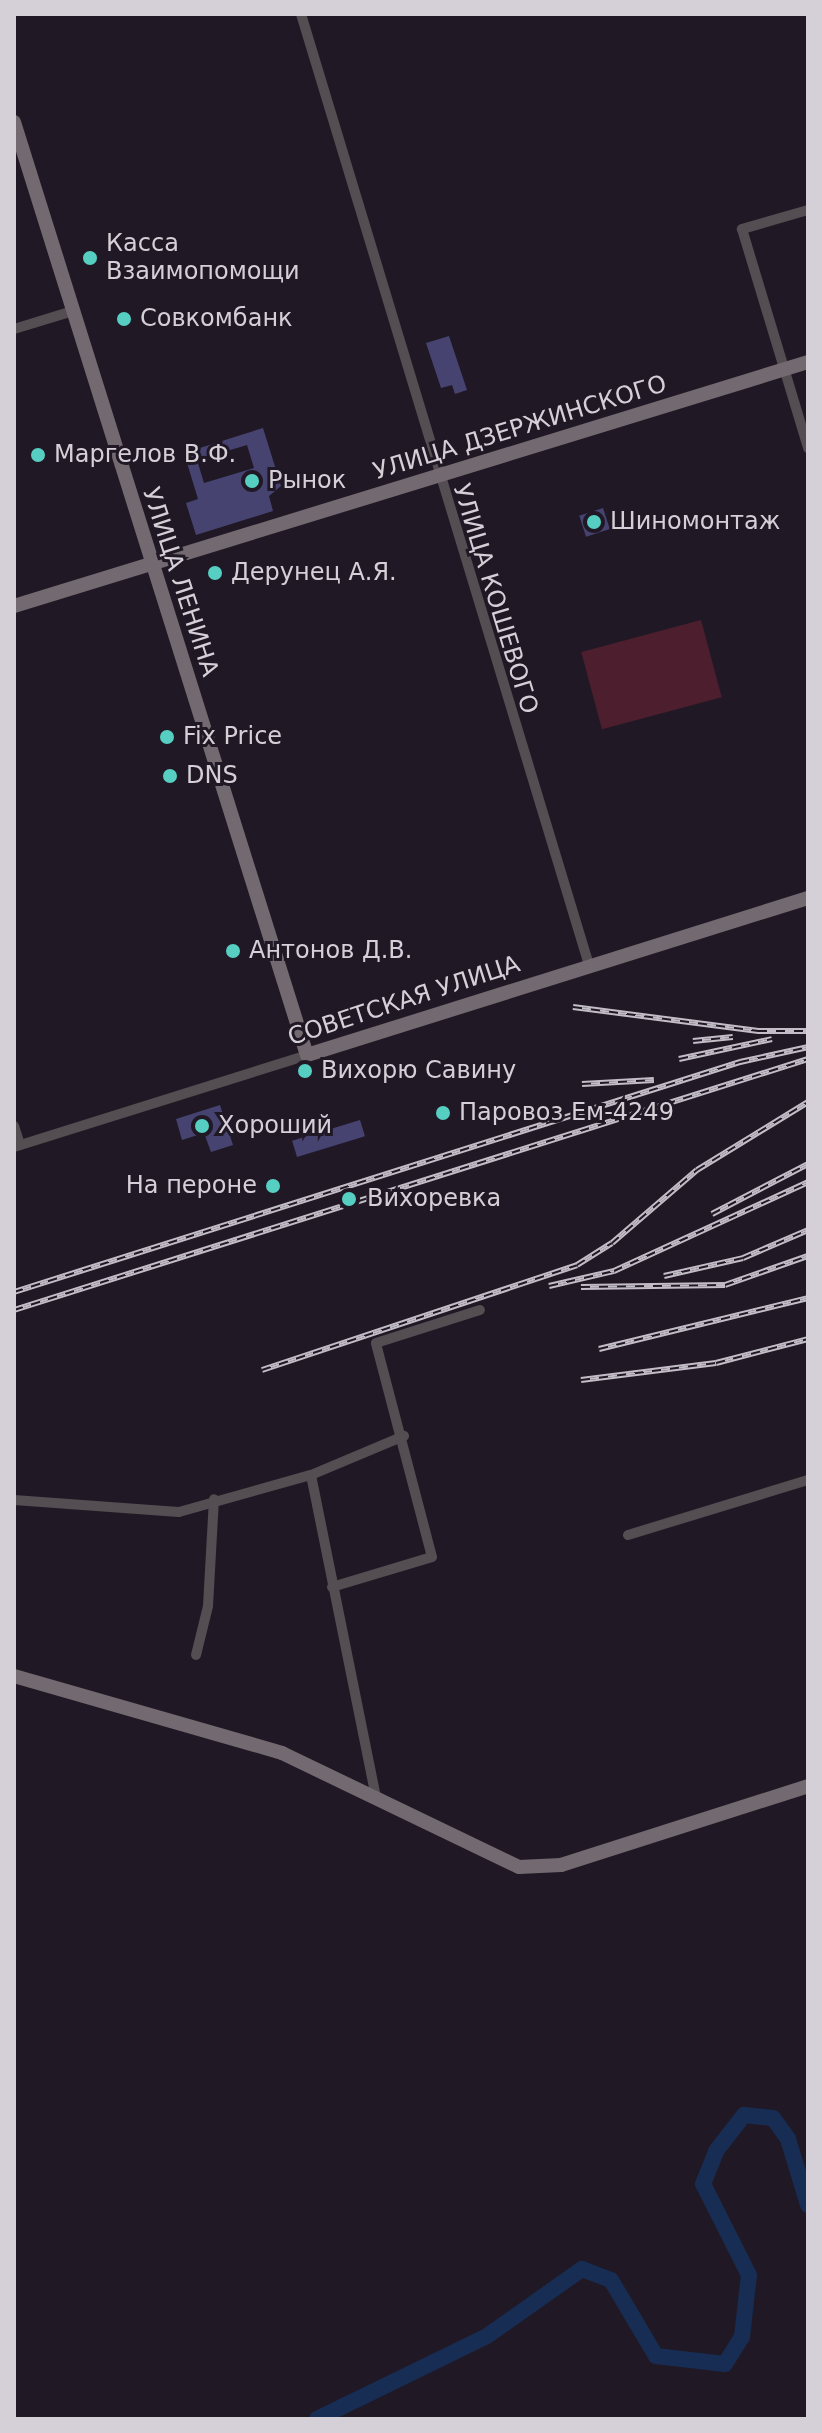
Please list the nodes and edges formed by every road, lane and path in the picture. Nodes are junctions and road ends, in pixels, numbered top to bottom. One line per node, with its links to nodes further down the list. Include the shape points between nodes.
1 (301, 14): 9 (street, УЛИЦА КОШЕВОГО)
2 (14, 122): 4 (street, УЛИЦА ЛЕНИНА)
3 (808, 210): 7 (street, via 742,229)
4 (73, 311): 5 (street); 10 (street, УЛИЦА ЛЕНИНА)
5 (14, 329)
6 (808, 362): 7 (street, УЛИЦА ДЗЕРЖИНСКОГО)
7 (783, 370): 8 (street); 9 (street, УЛИЦА ДЗЕРЖИНСКОГО)
8 (808, 448)
9 (435, 475): 10 (street, УЛИЦА ДЗЕРЖИНСКОГО); 13 (street, УЛИЦА КОШЕВОГО)
10 (151, 563): 11 (street, УЛИЦА ДЗЕРЖИНСКОГО); 14 (street, УЛИЦА ЛЕНИНА)
11 (14, 606)
12 (808, 898): 13 (street, СОВЕТСКАЯ УЛИЦА)
13 (589, 965): 14 (street, СОВЕТСКАЯ УЛИЦА)
14 (307, 1055): 16 (street, СОВЕТСКАЯ УЛИЦА)
15 (14, 1126): 16 (street)
16 (17, 1146)
17 (480, 1310): 18 (street, via 376,1343)
18 (404, 1436): 19 (street); 24 (street, via 432,1557)
19 (311, 1475): 21 (street); 24 (street)
20 (808, 1480): 23 (street)
21 (214, 1499): 22 (street, via 179,1512); 25 (street, via 208,1606)
22 (14, 1500)
23 (628, 1535)
24 (332, 1587): 28 (street)
25 (196, 1655)
26 (14, 1676): 28 (street, via 282,1753)
27 (808, 1786): 28 (street, via 561,1865 519,1867)
28 (376, 1798)

